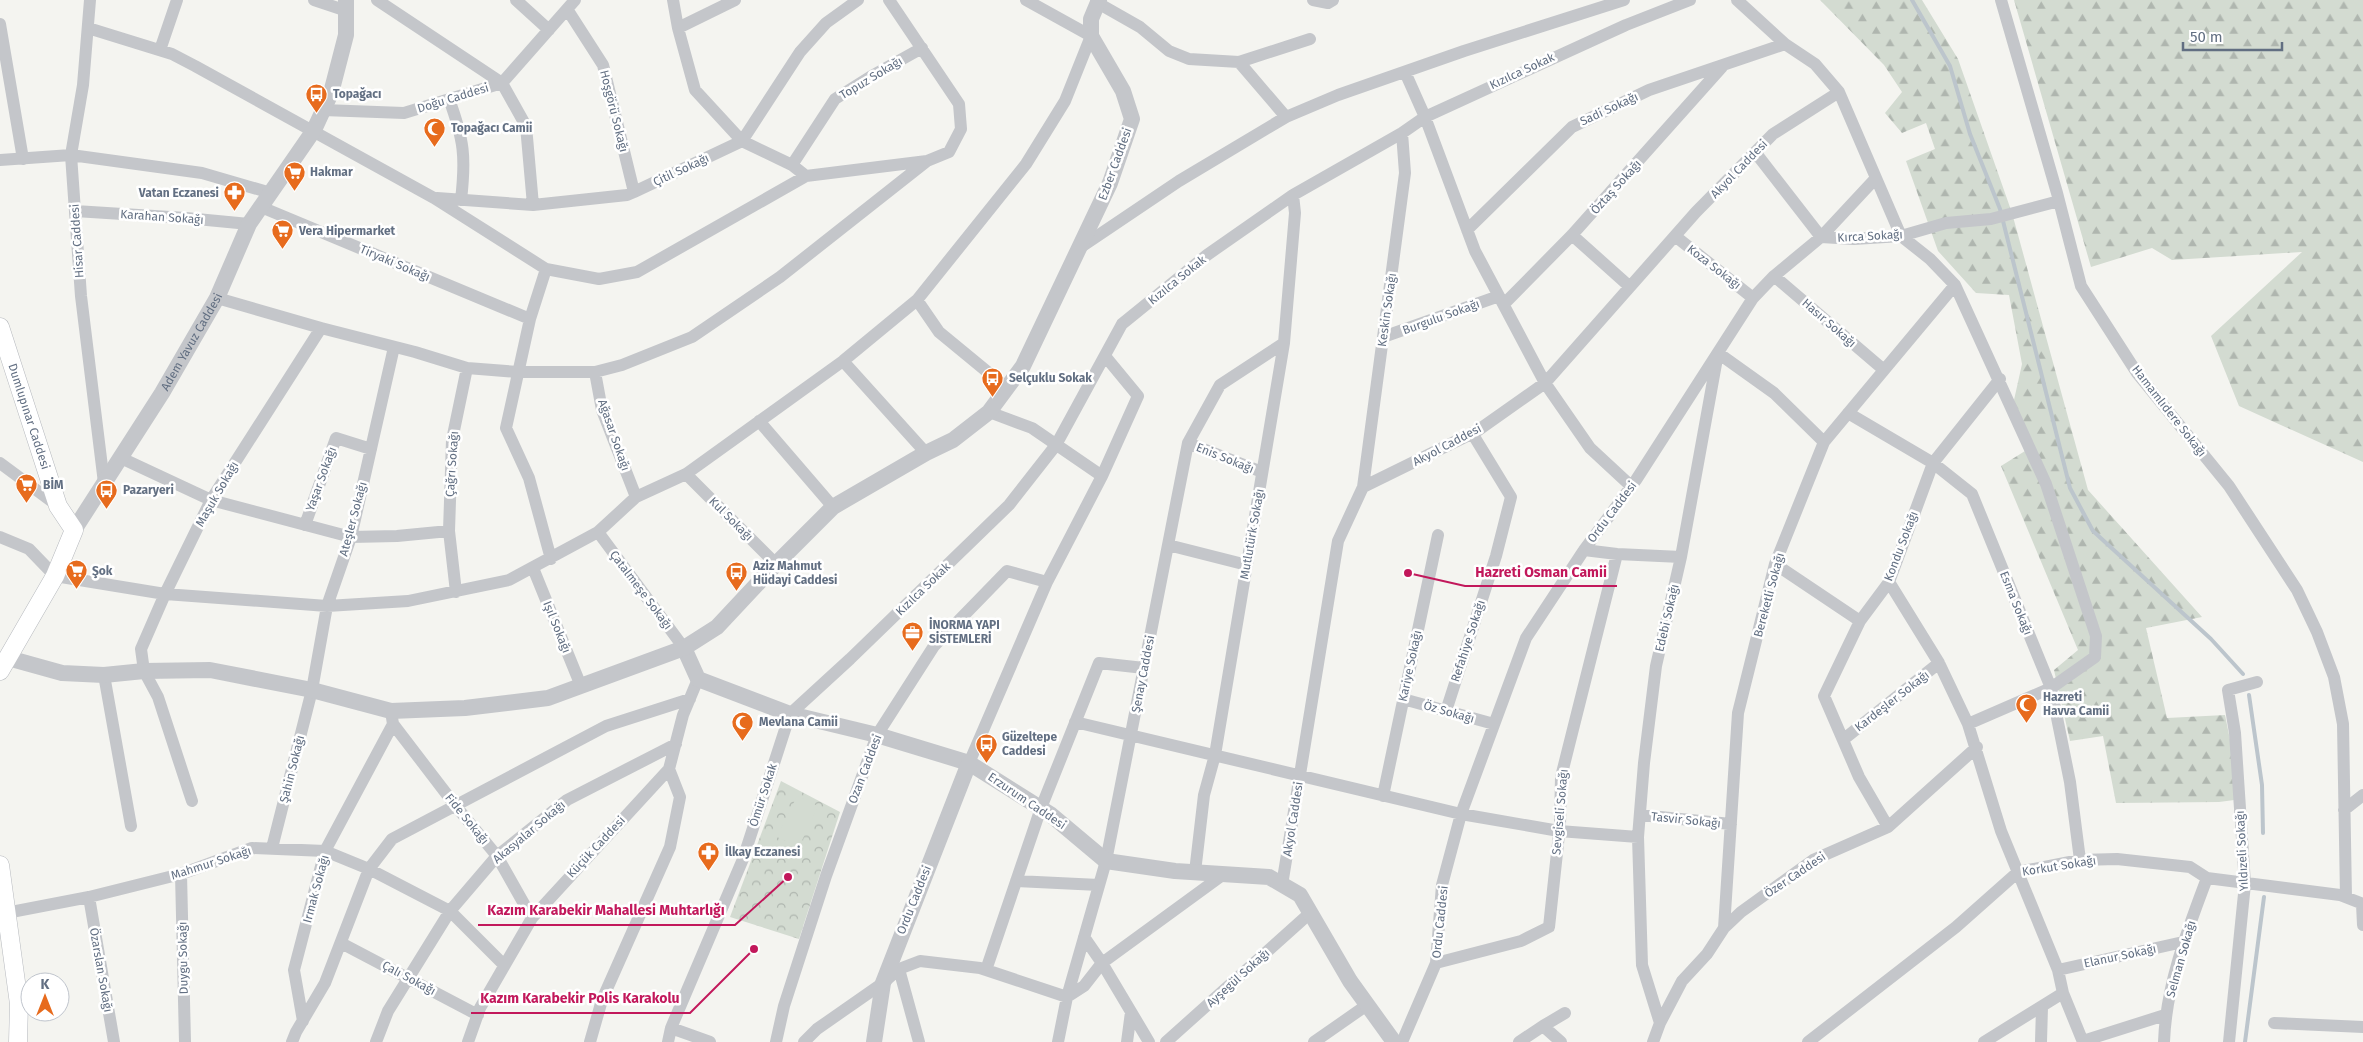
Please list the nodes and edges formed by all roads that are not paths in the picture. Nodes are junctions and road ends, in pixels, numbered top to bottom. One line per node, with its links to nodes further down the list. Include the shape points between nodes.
1 (90, 0): 21 (street, Hisar Caddesi)
2 (177, 0): 28 (street)
3 (314, 0): 18 (street)
4 (377, 0): 32 (street)
5 (516, 0): 23 (street)
6 (674, 0): 22 (street)
7 (735, 0): 22 (street)
8 (858, 0): 40 (street, via 826,23 800,52)
9 (889, 0): 27 (street)
10 (1026, 0): 24 (street)
11 (1313, 0): 12 (street, via 1328,3)
12 (1333, 0)
13 (1624, 0): 31 (street)
14 (1690, 0): 37 (street, Kızılca Sokak, via 1626,25)
15 (1737, 0): 26 (street)
16 (2001, 0): 54 (street, Hamamlıdere Sokağı)
17 (1098, 1): 24 (street, via 1090,18); 29 (street, via 1140,27 1169,51 1189,59)
18 (347, 5): 35 (street, Adem Yavuz Caddesi, via 344,43 331,93)
19 (571, 5): 23 (street, Doğu Caddesi); 49 (street, Hoşgörü Sokağı, via 603,65)
20 (0, 24): 43 (street)
21 (88, 28): 28 (street); 42 (street, Hisar Caddesi, via 83,85)
22 (678, 28): 40 (street, via 695,90)
23 (549, 30): 32 (street, Doğu Caddesi)
24 (1090, 36): 64 (street, Ezber Caddesi, via 1123,91 1132,118 1110,183); 71 (street, via 1064,101 1026,164)
25 (1310, 38): 29 (street)
26 (1785, 44): 30 (street, Sadi Sokağı); 33 (street, via 1815,64)
27 (922, 48): 45 (street, via 958,104 960,129 949,152); 46 (street, Topuz Sokağı, via 835,99)
28 (160, 50): 38 (street)
29 (1239, 62): 36 (street)
30 (1724, 65): 59 (street, Sadi Sokağı, via 1650,90 1572,127); 60 (street, Öztaş Sokağı)
31 (1405, 72): 36 (street); 37 (street)
32 (502, 83): 34 (street, Doğu Caddesi); 55 (street, via 526,126)
33 (1839, 92): 41 (street, Akyol Caddesi, via 1773,134); 48 (street)
34 (449, 99): 35 (street, Doğu Caddesi, via 404,113); 53 (street, via 464,146)
35 (323, 110): 38 (street, Adem Yavuz Caddesi)
36 (1286, 117): 64 (street, via 1179,181)
37 (1425, 117): 39 (street, Kızılca Sokak); 59 (street)
38 (314, 130): 50 (street, Adem Yavuz Caddesi); 52 (street)
39 (1402, 133): 51 (street, Kızılca Sokak); 76 (street, Keskin Sokağı, via 1405,173)
40 (742, 141): 46 (street); 49 (street, Çitil Sokağı)
41 (1755, 152): 61 (street, Akyol Caddesi); 63 (street, Kırca Sokağı)
42 (71, 155): 43 (street); 50 (street, via 202,173); 57 (street, Hisar Caddesi)
43 (23, 158): 44 (street)
44 (0, 160)
45 (927, 161): 47 (street); 87 (street, via 780,277 692,338)
46 (792, 165): 47 (street)
47 (806, 176): 65 (street, via 637,272 599,279)
48 (1875, 179): 62 (street); 63 (street, Ordu Caddesi)
49 (634, 192): 55 (street, Çitil Sokağı, via 627,196)
50 (271, 193): 56 (street, Adem Yavuz Caddesi)
51 (1293, 195): 77 (street, Mutlutürk Sokağı); 81 (street, Kızılca Sokak, via 1207,255 1122,324)
52 (434, 198): 53 (street, Çitil Sokağı); 65 (street)
53 (461, 200): 55 (street, Çitil Sokağı)
54 (2059, 201): 62 (street, Kırca Sokağı, via 1996,218 1946,223); 169 (street, Hamamlıdere Sokağı, via 2081,286 2137,373 2229,486 2297,590 2317,632 2334,677 2343,724)
55 (533, 205)
56 (260, 207): 58 (street, Adem Yavuz Caddesi); 73 (street, Tiryaki Sokağı)
57 (75, 211): 58 (street, Karahan Sokağı); 106 (street, Hisar Caddesi, via 81,296)
58 (249, 224): 69 (street, Adem Yavuz Caddesi)
59 (1467, 230): 72 (street)
60 (1572, 235): 68 (street); 72 (street, Öztaş Sokağı)
61 (1675, 236): 68 (street, Akyol Caddesi); 70 (street, Koza Sokağı)
62 (1901, 236): 63 (street, Kırca Sokağı); 67 (street)
63 (1821, 237): 66 (street, Ordu Caddesi)
64 (1080, 247): 90 (street, Ezber Caddesi, via 1024,366)
65 (546, 269): 73 (street)
66 (1774, 276): 70 (street, Ordu Caddesi); 85 (street, Hasır Sokağı)
67 (1955, 285): 85 (street, Bereketli Sokağı); 88 (street)
68 (1629, 286): 89 (street, Akyol Caddesi)
69 (217, 298): 75 (street); 100 (street, Adem Yavuz Caddesi)
70 (1753, 298): 80 (street, Ordu Caddesi)
71 (917, 300): 82 (street); 90 (street, via 939,332)
72 (1501, 300): 76 (street, Burgulu Sokağı); 89 (street)
73 (530, 319): 86 (street)
74 (0, 327): 84 (main road, Dumlupınar Caddesi)
75 (321, 328): 78 (street); 110 (street, Maşuk Sokağı)
76 (1383, 337): 108 (street, Keskin Sokağı)
77 (1284, 343): 96 (street, Şenay Caddesi, via 1220,385); 103 (street, Mutlutürk Sokağı)
78 (394, 347): 83 (street); 98 (street, Ateşler Sokağı)
79 (0, 354): 84 (street)
80 (1718, 354): 95 (street, via 1774,393); 107 (street, Ordu Caddesi); 123 (street, Edebi Sokağı)
81 (1105, 356): 97 (street, Kızılca Sokak); 105 (street, via 1138,396)
82 (843, 360): 93 (street); 99 (street)
83 (466, 368): 86 (street); 115 (street, Çağrı Sokağı, via 452,440)
84 (15, 369): 111 (main road, Dumlupınar Caddesi, via 32,432)
85 (1884, 370): 92 (street, Bereketli Sokağı)
86 (518, 372): 87 (street); 124 (street, via 506,428 529,478)
87 (596, 372): 109 (street, Ağasar Sokağı, via 602,410)
88 (2000, 379): 102 (street, Kondu Sokağı); 145 (street, via 2046,484 2096,636 2095,657)
89 (1546, 383): 94 (street, Akyol Caddesi); 107 (street, via 1590,448)
90 (1007, 388): 91 (street, Ezber Caddesi)
91 (988, 412): 97 (street, via 1032,428); 99 (street, Ezber Caddesi, via 953,440)
92 (1848, 414): 95 (street, Bereketli Sokağı); 102 (street, Esma Sokağı)
93 (759, 420): 104 (street); 112 (street)
94 (1472, 434): 108 (street, Akyol Caddesi); 149 (street, Refahiye Sokağı, via 1511,498 1496,556)
95 (1824, 442): 126 (street, Bereketli Sokağı)
96 (1188, 443): 103 (street, Enis Sokağı); 120 (street, Şenay Caddesi)
97 (1056, 445): 105 (street); 150 (street, Kızılca Sokak, via 1009,505)
98 (371, 449): 113 (street, Yaşar Sokağı, via 336,438); 119 (street, Ateşler Sokağı)
99 (926, 453): 112 (street, Ezber Caddesi)
100 (121, 458): 106 (street, Adem Yavuz Caddesi); 110 (street)
101 (0, 463): 111 (street)
102 (1933, 463): 131 (street, Kondu Sokağı); 145 (street, Esma Sokağı, via 1972,494)
103 (1262, 472): 127 (street, Mutlutürk Sokağı)
104 (686, 474): 109 (street); 125 (street, Kul Sokağı)
105 (1102, 476): 130 (street)
106 (104, 482): 114 (street, Adem Yavuz Caddesi)
107 (1632, 486): 121 (street, Ordu Caddesi)
108 (1363, 487): 163 (street, Akyol Caddesi, via 1338,541)
109 (636, 498): 116 (street)
110 (211, 500): 113 (street); 133 (street, Maşuk Sokağı)
111 (58, 506): 114 (main road, Dumlupınar Caddesi)
112 (833, 507): 125 (street, Ezber Caddesi)
113 (305, 525): 119 (street)
114 (74, 530): 129 (main road, Adem Yavuz Caddesi)
115 (449, 531): 119 (street); 132 (street, Çağrı Sokağı)
116 (598, 532): 124 (street); 136 (street, Çatalmeşe Sokağı)
117 (1438, 536): 148 (street, Kariye Sokağı)
118 (0, 537): 129 (street, via 28,549)
119 (350, 538): 134 (street, Ateşler Sokağı)
120 (1168, 545): 127 (street); 139 (street, Şenay Caddesi)
121 (1584, 550): 122 (street); 153 (street, Ordu Caddesi, via 1526,638)
122 (1617, 554): 123 (street); 175 (street, Sevgiseli Sokağı, via 1561,777)
123 (1680, 557): 171 (street, Edebi Sokağı, via 1656,666)
124 (551, 558): 128 (street)
125 (776, 564): 136 (street, Ezber Caddesi, via 717,627)
126 (1775, 564): 135 (street); 172 (street, Bereketli Sokağı, via 1738,713)
127 (1247, 565): 160 (street, Mutlutürk Sokağı)
128 (533, 568): 132 (street, via 509,580); 144 (street, Işıl Sokağı)
129 (54, 576): 133 (street); 138 (main road, Adem Yavuz Caddesi)
130 (1047, 582): 155 (street, Ozan Caddesi, via 1007,571 934,646); 161 (street)
131 (1889, 582): 135 (street, Kondu Sokağı); 137 (street)
132 (456, 592): 134 (street, via 408,601)
133 (165, 594): 134 (street); 140 (street, Maşuk Sokağı, via 141,649)
134 (327, 606): 146 (street, Ateşler Sokağı)
135 (1860, 621): 157 (street, Kondu Sokağı, via 1824,696)
136 (684, 648): 142 (street); 144 (street, Ezber Caddesi)
137 (1940, 663): 154 (street); 157 (street, Kardeşler Sokağı)
138 (4, 664): 141 (street, Ezber Caddesi, via 62,673)
139 (1144, 668): 152 (street, via 1099,663); 156 (street, Şenay Caddesi)
140 (144, 671): 141 (street, Ezber Caddesi); 146 (street, Ezber Caddesi, via 210,670); 166 (street, via 158,697)
141 (104, 675): 173 (street)
142 (698, 679): 147 (street, Küçük Caddesi); 150 (street, Erzurum Caddesi)
143 (2258, 682): 190 (street, Yıldızeli Sokağı, via 2228,690 2235,733)
144 (581, 686): 151 (street, Ezber Caddesi, via 548,698)
145 (2051, 688): 154 (street); 180 (street, Esma Sokağı, via 2070,782)
146 (312, 690): 151 (street, Ezber Caddesi); 177 (street, Şahin Sokağı)
147 (690, 698): 158 (street, Küçük Caddesi); 167 (street, via 606,726)
148 (1403, 699): 149 (street, Öz Sokağı); 164 (street, Kariye Sokağı)
149 (1446, 711): 153 (street, Öz Sokağı)
150 (790, 714): 155 (street, Erzurum Caddesi); 226 (street, Ömür Sokak, via 743,859)
151 (392, 718): 167 (street, Fide Sokağı); 178 (street, Irmak Sokağı)
152 (1075, 722): 156 (street); 168 (street)
153 (1494, 724): 170 (street, Ordu Caddesi)
154 (1968, 724): 159 (street)
155 (877, 735): 161 (street, Erzurum Caddesi); 236 (street, Ozan Caddesi, via 826,876 784,1006)
156 (1130, 737): 160 (street); 181 (street, Şenay Caddesi)
157 (1844, 738): 174 (street, Kondu Sokağı, via 1859,777)
158 (676, 744): 162 (street, Küçük Caddesi); 179 (street, Akasyalar Sokağı, via 567,800)
159 (1977, 747): 174 (street, Özer Caddesi); 185 (street, via 2001,831)
160 (1215, 756): 163 (street); 184 (street, Mutlutürk Sokağı, via 1204,795)
161 (969, 763): 168 (street, Erzurum Caddesi); 212 (street, Ordu Caddesi)
162 (669, 769): 199 (street, Küçük Caddesi); 233 (street, via 680,797 670,847 602,1000)
163 (1300, 776): 164 (street); 192 (street, Akyol Caddesi)
164 (1383, 796): 170 (street)
165 (2363, 796): 169 (street)
166 (192, 801)
167 (455, 805): 179 (street, Fide Sokağı); 183 (street, via 392,839)
168 (1041, 808): 181 (street, Erzurum Caddesi); 189 (street)
169 (2344, 810): 194 (street, Hamamlıdere Sokağı)
170 (1461, 814): 175 (street); 206 (street, Ordu Caddesi, via 1442,885)
171 (1640, 815): 172 (street, Tasvir Sokağı); 176 (street, Edebi Sokağı)
172 (1731, 824): 201 (street, Bereketli Sokağı)
173 (131, 826)
174 (1888, 827): 201 (street, Özer Caddesi, via 1813,860)
175 (1559, 831): 176 (street); 206 (street, Sevgiseli Sokağı, via 1549,927 1522,941)
176 (1638, 837): 222 (street, Edebi Sokağı, via 1642,965)
177 (272, 848): 178 (street, Mahmur Sokağı); 186 (street, Mahmur Sokağı, via 252,848)
178 (325, 851): 183 (street, Mahmur Sokağı); 221 (street, Irmak Sokağı, via 294,970)
179 (497, 856): 196 (street, Akasyalar Sokağı); 199 (street, Fide Sokağı)
180 (2080, 860): 185 (street, Korkut Sokağı); 188 (street, Korkut Sokağı, via 2116,859 2190,867)
181 (1106, 861): 184 (street); 191 (street, Şenay Caddesi)
182 (0, 865): 197 (main road)
183 (369, 869): 196 (street, Mahmur Sokağı); 203 (street)
184 (1195, 872): 187 (street)
185 (2018, 872): 210 (street); 250 (street, Korkut Sokağı, via 1956,927)
186 (181, 874): 193 (street, Mahmur Sokağı); 229 (street, Duygu Sokağı)
187 (1224, 874): 192 (street, via 1268,877); 205 (street)
188 (2207, 878): 190 (street, Korkut Sokağı); 204 (street, Selman Sokağı)
189 (1016, 881): 191 (street); 209 (street)
190 (2246, 884): 194 (street, Korkut Sokağı); 255 (street, Yıldızeli Sokağı)
191 (1099, 885): 202 (street, Şenay Caddesi)
192 (1282, 885): 198 (street, via 1300,895)
193 (89, 898): 197 (street, Mahmur Sokağı); 228 (street, Özarslan Sokağı)
194 (2346, 898): 195 (street, Korkut Sokağı)
195 (2363, 904): 200 (street)
196 (450, 911): 207 (street, Mahmur Sokağı); 211 (street, Akasyalar Sokağı)
197 (6, 913): 227 (main road, via 19,1004)
198 (1310, 913): 215 (street); 243 (street, Ayşegül Sokağı)
199 (532, 918): 207 (street, Küçük Caddesi)
200 (2363, 925)
201 (1724, 928): 222 (street, Özer Caddesi, via 1707,954 1682,981)
202 (1084, 938): 205 (street); 214 (street, Şenay Caddesi)
203 (340, 942): 211 (street, Çalı Sokağı); 221 (street, via 325,983)
204 (2183, 942): 210 (street, Elanur Sokağı); 220 (street, Selman Sokağı)
205 (1102, 963): 214 (street, via 1084,986); 217 (street)
206 (1436, 963): 246 (street, Ordu Caddesi)
207 (504, 965): 219 (street, Küçük Caddesi)
208 (899, 969): 209 (street, via 920,961); 212 (street); 239 (street)
209 (986, 970): 214 (street)
210 (2058, 970): 213 (street)
211 (409, 978): 219 (street, Çalı Sokağı); 231 (street, Akasyalar Sokağı, via 388,1011)
212 (883, 982): 237 (street); 238 (street, Ordu Caddesi)
213 (2063, 993): 216 (street); 253 (street)
214 (1067, 997): 240 (street, Şenay Caddesi)
215 (1367, 1005): 244 (street); 245 (street)
216 (2042, 1007): 251 (street); 252 (street)
217 (1131, 1012): 241 (street); 242 (street)
218 (1565, 1013): 224 (street)
219 (478, 1015): 232 (street, Küçük Caddesi)
220 (2165, 1015): 253 (street); 254 (street, Selman Sokağı)
221 (303, 1021): 230 (street)
222 (1660, 1022): 249 (street, Özer Caddesi)
223 (2274, 1023): 225 (street)
224 (1543, 1026): 247 (street); 248 (street)
225 (2363, 1027)
226 (671, 1028): 234 (street, Ömür Sokak); 235 (street)
227 (18, 1042)
228 (114, 1042)
229 (185, 1042)
230 (292, 1042)
231 (376, 1042)
232 (468, 1042)
233 (590, 1042)
234 (668, 1042)
235 (710, 1042)
236 (776, 1042)
237 (804, 1042)
238 (874, 1042)
239 (919, 1042)
240 (1058, 1042)
241 (1127, 1042)
242 (1149, 1042)
243 (1166, 1042)
244 (1314, 1042)
245 (1394, 1042)
246 (1402, 1042)
247 (1519, 1042)
248 (1561, 1042)
249 (1653, 1042)
250 (1808, 1042)
251 (1984, 1042)
252 (2041, 1042)
253 (2083, 1042)
254 (2164, 1042)
255 (2228, 1042)

